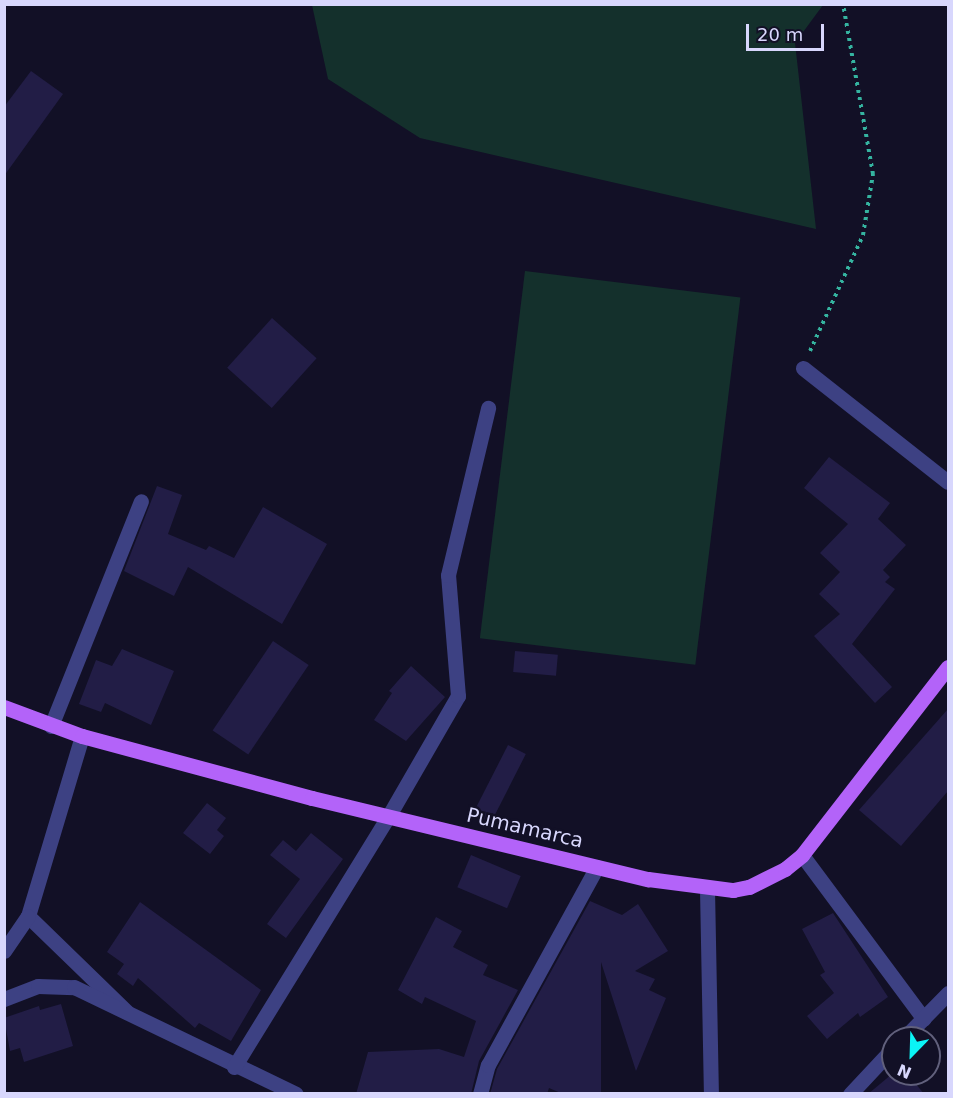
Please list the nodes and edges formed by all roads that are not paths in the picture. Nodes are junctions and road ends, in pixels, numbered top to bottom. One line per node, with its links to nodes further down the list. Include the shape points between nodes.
1 (803, 368): 3 (street)
2 (488, 408): 9 (street, via 448,575 458,696)
3 (948, 482)
4 (141, 501): 7 (street)
5 (948, 667): 10 (main road, Pumamarca)
6 (4, 707): 7 (main road, Pumamarca)
7 (51, 726): 8 (main road, Pumamarca)
8 (82, 736): 9 (main road, Pumamarca); 13 (street)
9 (388, 817): 11 (main road, Pumamarca); 21 (street)
10 (802, 855): 12 (main road, Pumamarca, via 785,869 749,887); 18 (street)
11 (597, 867): 12 (main road, Pumamarca); 23 (street, via 488,1065)
12 (707, 889): 24 (street)
13 (28, 916): 14 (street); 17 (street)
14 (4, 951)
15 (948, 993): 18 (street)
16 (4, 999): 17 (street, via 38,986 74,987)
17 (127, 1012): 21 (street)
18 (924, 1019): 19 (street)
19 (917, 1026)
20 (881, 1061): 25 (street)
21 (234, 1067): 22 (street)
22 (296, 1094)
23 (480, 1094)
24 (711, 1094)
25 (850, 1094)

